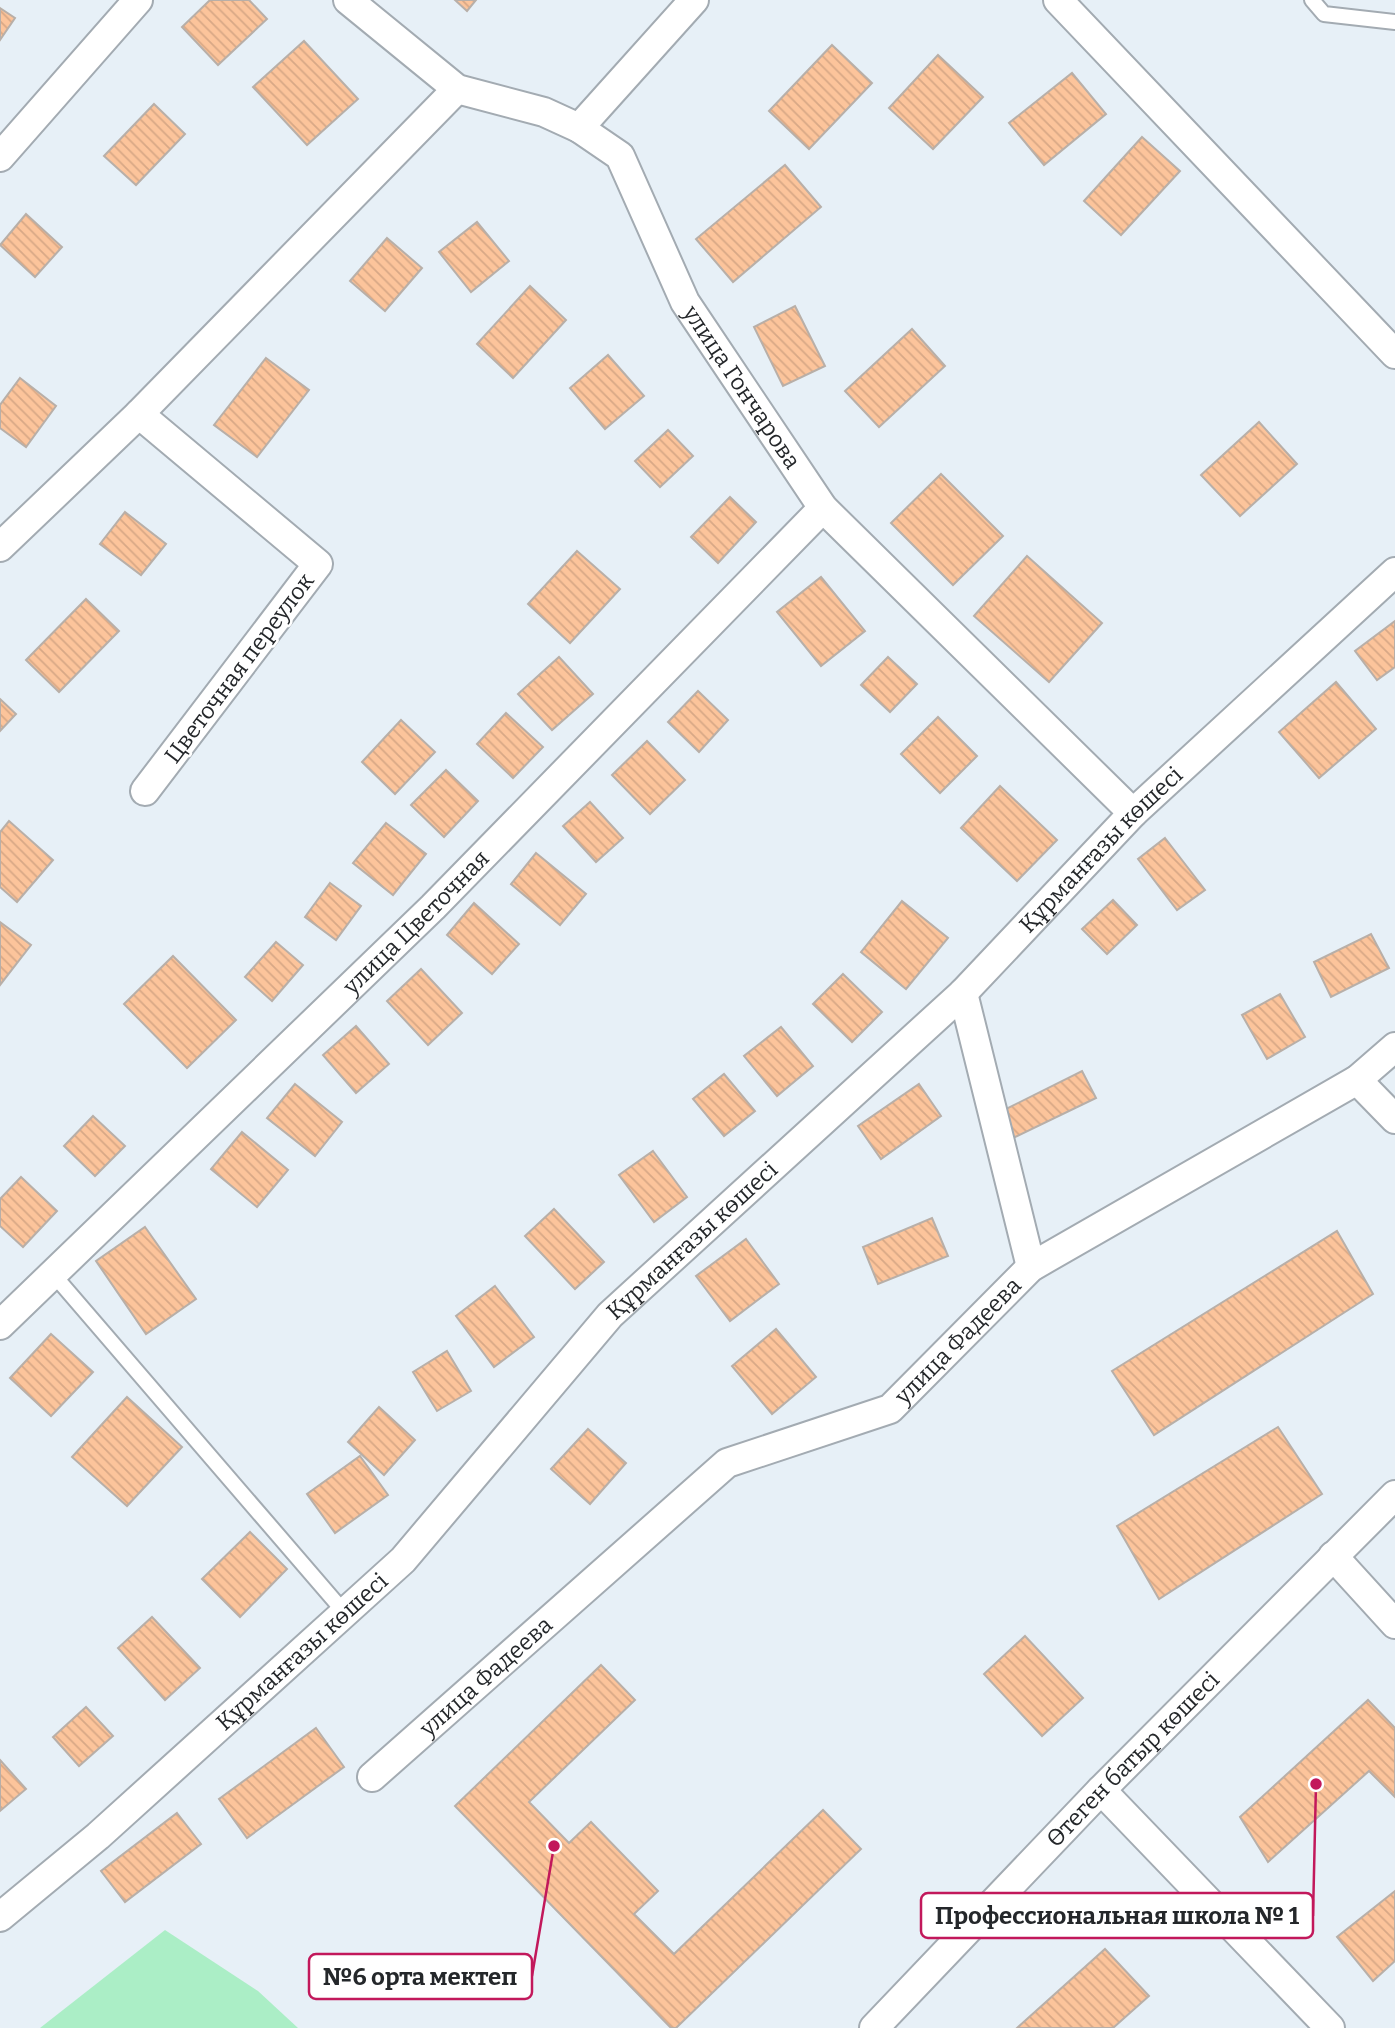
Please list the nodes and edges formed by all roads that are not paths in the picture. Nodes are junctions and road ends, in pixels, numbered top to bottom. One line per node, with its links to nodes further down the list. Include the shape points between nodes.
1 (138, 0): 9 (street)
2 (348, 0): 7 (street, улица Гончарова)
3 (694, 0): 8 (street)
4 (1058, 0): 10 (street)
5 (1312, 0): 6 (lane, via 1324,14)
6 (1395, 22)
7 (457, 89): 8 (street, улица Гончарова, via 544,112); 11 (street)
8 (579, 128): 12 (street, улица Гончарова, via 620,156 685,302)
9 (0, 157)
10 (1395, 354)
11 (139, 414): 13 (street); 15 (street, Цветочная переулок, via 318,564)
12 (823, 508): 16 (street, улица Гончарова); 22 (street, улица Цветочная, via 433,907)
13 (0, 547)
14 (1395, 572): 16 (street, Құрманғазы көшесі)
15 (145, 791)
16 (1133, 813): 17 (street, Құрманғазы көшесі)
17 (963, 993): 21 (street); 26 (street, Құрманғазы көшесі, via 610,1315 403,1560)
18 (1395, 1047): 19 (street, улица Фадеева)
19 (1357, 1080): 20 (street); 21 (street, улица Фадеева)
20 (1395, 1119)
21 (1031, 1267): 28 (street, улица Фадеева, via 890,1409 727,1463)
22 (53, 1274): 23 (street, улица Цветочная); 26 (lane)
23 (0, 1325)
24 (1395, 1494): 25 (street, Өтеген батыр көшесі)
25 (1333, 1556): 27 (street); 29 (street, Өтеген батыр көшесі)
26 (345, 1613): 30 (street, Құрманғазы көшесі, via 98,1836)
27 (1395, 1624)
28 (372, 1777)
29 (1101, 1790): 31 (street, Өтеген батыр көшесі); 32 (street)
30 (0, 1917)
31 (874, 2028)
32 (1330, 2028)

